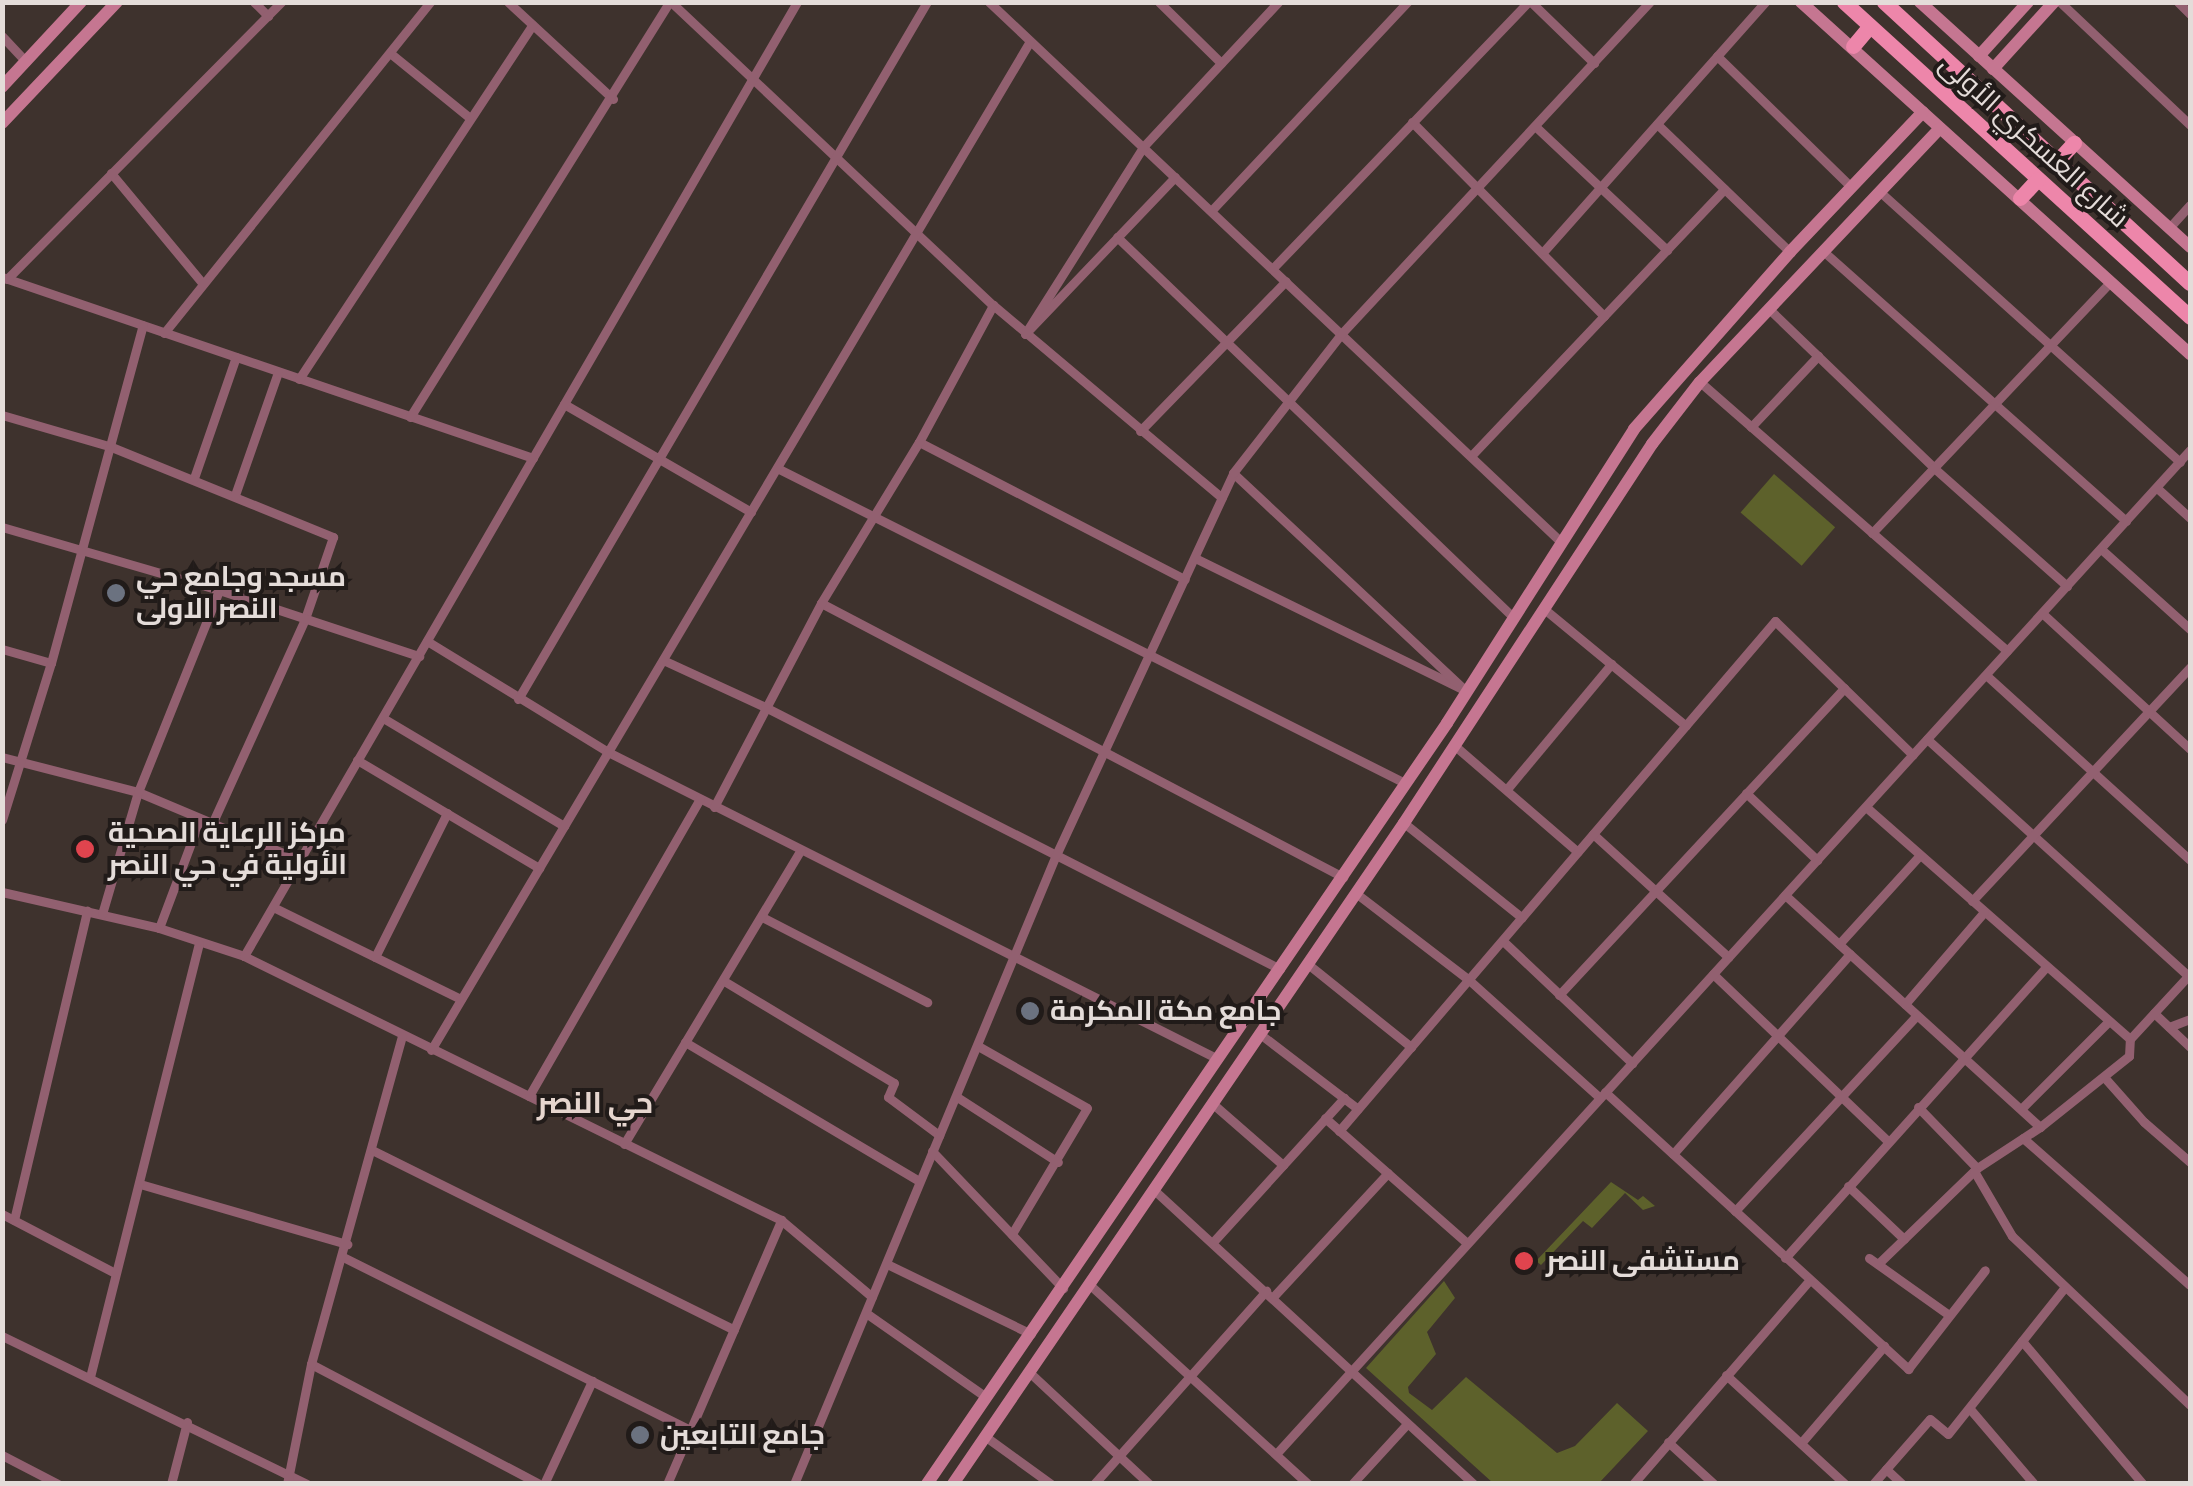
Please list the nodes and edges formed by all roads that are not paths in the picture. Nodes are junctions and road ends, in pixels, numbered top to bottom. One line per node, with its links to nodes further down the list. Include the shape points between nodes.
1 (81, 2): 36 (main road)
2 (117, 2): 50 (main road)
3 (254, 2): 27 (street)
4 (281, 2): 27 (street)
5 (430, 2): 33 (street)
6 (508, 2): 28 (street)
7 (670, 2): 41 (street); 45 (street)
8 (797, 2): 41 (street)
9 (927, 2): 57 (street)
10 (989, 2): 25 (street)
11 (1009, 2): 25 (street)
12 (1159, 2): 37 (street)
13 (1278, 2): 37 (street)
14 (1529, 2): 38 (street); 49 (street)
15 (1650, 2): 38 (street)
16 (1764, 2): 34 (street)
17 (1801, 2): 32 (main road)
18 (1844, 2): 29 (main road, شارع العسكري الأولى)
19 (2028, 2): 35 (main road)
20 (2057, 2): 39 (main road); 52 (street)
21 (2178, 2): 26 (street)
22 (1406, 3): 71 (street)
23 (1922, 3): 35 (main road)
24 (1888, 4): 40 (main road, شارع العسكري الأولى)
25 (999, 12): 31 (street)
26 (2190, 14)
27 (268, 16): 60 (street)
28 (532, 24): 45 (street); 48 (street)
29 (1870, 26): 32 (main road); 44 (main road, شارع العسكري الأولى)
30 (2, 36): 36 (street)
31 (1030, 41): 56 (street); 73 (street)
32 (1852, 46): 47 (main road)
33 (390, 53): 48 (street); 85 (street)
34 (1717, 56): 51 (street); 64 (street)
35 (1979, 56): 39 (main road)
36 (26, 62): 42 (main road)
37 (1222, 63): 56 (street)
38 (1594, 63): 53 (street)
39 (1993, 69): 55 (main road)
40 (1960, 73): 43 (main road, شارع العسكري الأولى); 44 (main road)
41 (752, 80): 57 (street); 103 (street)
42 (2, 87)
43 (1979, 90): 46 (main road); 59 (main road, شارع العسكري الأولى)
44 (1942, 92): 46 (main road, شارع العسكري الأولى)
45 (613, 99): 106 (street)
46 (1960, 109): 63 (main road, شارع العسكري الأولى)
47 (1923, 112): 54 (main road); 58 (main road)
48 (470, 118): 100 (street)
49 (1412, 122): 66 (street); 80 (street)
50 (2, 123)
51 (1657, 124): 65 (street); 67 (street)
52 (2190, 125)
53 (1536, 127): 65 (street); 66 (street)
54 (1940, 128): 61 (main road); 69 (main road)
55 (2074, 143): 59 (main road); 72 (main road)
56 (1142, 146): 62 (street); 93 (street)
57 (836, 157): 73 (street); 114 (street)
58 (1876, 159): 61 (main road); 64 (main road)
59 (2057, 160): 84 (main road, شارع العسكري الأولى)
60 (111, 173): 81 (street); 85 (street)
61 (1893, 176): 68 (main road)
62 (1175, 177): 71 (street); 74 (street)
63 (2038, 179): 69 (main road); 89 (main road, شارع العسكري الأولى)
64 (1850, 186): 79 (main road)
65 (1600, 188): 76 (street); 77 (street)
66 (1478, 189): 77 (street); 92 (street)
67 (1724, 189): 76 (street); 79 (street)
68 (1878, 191): 78 (main road); 95 (street)
69 (2020, 198): 83 (main road)
70 (2190, 205): 72 (street)
71 (1211, 211): 80 (street)
72 (2169, 228): 75 (main road)
73 (916, 234): 86 (street); 116 (street)
74 (1117, 237): 93 (street); 94 (street)
75 (2190, 247)
76 (1666, 250): 88 (street)
77 (1544, 251): 88 (street)
78 (1823, 251): 87 (main road); 104 (street)
79 (1790, 252): 129 (main road, via 1634,428)
80 (1272, 268): 82 (street)
81 (5, 278): 90 (street)
82 (1286, 281): 92 (street); 94 (street)
83 (2111, 282): 95 (street); 96 (main road)
84 (2190, 283)
85 (203, 284): 91 (street)
86 (992, 305): 93 (street); 109 (street)
87 (1769, 309): 97 (street); 101 (main road)
88 (1604, 316): 112 (street)
89 (2190, 317)
90 (142, 326): 91 (street); 110 (street)
91 (164, 333): 98 (street)
92 (1342, 333): 102 (street); 112 (street)
93 (1025, 334): 108 (street)
94 (1225, 340): 102 (street); 108 (street)
95 (2051, 345): 104 (street); 115 (street)
96 (2190, 354)
97 (1818, 356): 107 (street); 117 (street)
98 (236, 358): 99 (street); 119 (street)
99 (278, 372): 100 (street); 121 (street)
100 (299, 379): 106 (street)
101 (1700, 382): 107 (street); 137 (main road)
102 (1289, 401): 118 (street); 139 (street)
103 (564, 404): 113 (street); 114 (street)
104 (1993, 406): 117 (street); 126 (street)
105 (2, 415): 110 (street)
106 (410, 417): 113 (street)
107 (1751, 426): 128 (street)
108 (1140, 430): 122 (street)
109 (918, 442): 124 (street); 133 (street)
110 (109, 446): 119 (street); 130 (street)
111 (2190, 450): 115 (street)
112 (1471, 456): 129 (street)
113 (533, 458): 142 (street)
114 (659, 459): 123 (street); 154 (street)
115 (2180, 462): 120 (street)
116 (777, 468): 123 (street); 124 (street)
117 (1934, 468): 128 (street); 134 (street)
118 (1233, 472): 122 (street); 153 (street)
119 (194, 478): 121 (street)
120 (2157, 488): 125 (street); 126 (street)
121 (234, 495): 140 (street, via 333,537)
122 (1222, 498): 132 (street)
123 (750, 512): 147 (street)
124 (871, 515): 136 (street); 146 (street)
125 (2190, 518)
126 (2126, 521): 131 (street)
127 (2, 528): 130 (street)
128 (1872, 533): 144 (street)
129 (1560, 541): 139 (main road)
130 (82, 548): 135 (street); 148 (street)
131 (2101, 548): 134 (street); 141 (street)
132 (1196, 558): 133 (street); 153 (street)
133 (1185, 579): 146 (street)
134 (2067, 586): 138 (street)
135 (218, 590): 140 (street); 171 (street)
136 (821, 603): 155 (street); 163 (street)
137 (1544, 608): 149 (street); 160 (main road)
138 (2042, 613): 144 (street); 156 (street)
139 (1514, 617): 153 (main road)
140 (305, 620): 145 (street); 179 (street)
141 (2190, 629)
142 (427, 641): 145 (street); 154 (street)
143 (2, 649): 148 (street)
144 (2007, 651): 151 (street)
145 (418, 656): 157 (street)
146 (1148, 658): 163 (street); 169 (street)
147 (663, 660): 155 (street); 162 (street)
148 (51, 664): 167 (street)
149 (1611, 664): 158 (street); 170 (street)
150 (2190, 666): 156 (street)
151 (1986, 675): 159 (street); 168 (street)
152 (1844, 688): 158 (street, via 1775,621); 164 (street); 172 (street)
153 (1466, 691): 169 (main road)
154 (518, 699): 162 (street)
155 (765, 707): 175 (street); 187 (street)
156 (2149, 712): 161 (street); 168 (street)
157 (383, 718): 166 (street); 181 (street)
158 (1686, 726): 182 (street)
159 (1927, 739): 164 (street); 183 (street)
160 (1456, 746): 170 (street); 180 (main road)
161 (2190, 749)
162 (608, 752): 173 (street); 181 (street)
163 (1104, 753): 187 (street); 192 (street)
164 (1913, 755): 174 (street)
165 (2, 757): 167 (street)
166 (357, 760): 176 (street); 188 (street)
167 (18, 761): 171 (street); 178 (street)
168 (2091, 772): 183 (street); 190 (street)
169 (1405, 783): 192 (main road)
170 (1507, 790): 185 (street)
171 (138, 792): 177 (street); 201 (street)
172 (1746, 793): 189 (street); 194 (street)
173 (700, 800): 175 (street); 244 (street)
174 (1866, 806): 186 (street); 189 (street)
175 (714, 807): 184 (street)
176 (447, 813): 191 (street); 210 (street)
177 (200, 819): 179 (street); 204 (street)
178 (2, 820)
179 (212, 824): 188 (street)
180 (1404, 824): 195 (main road); 203 (street)
181 (564, 826): 191 (street)
182 (1594, 834): 185 (street); 194 (street)
183 (2032, 837): 197 (street); 217 (street)
184 (801, 850): 202 (street); 212 (street)
185 (1578, 852): 203 (street)
186 (1920, 855): 197 (street); 207 (street)
187 (1056, 856): 212 (street); 215 (street)
188 (300, 860): 198 (street)
189 (1817, 860): 196 (street)
190 (2190, 860)
191 (539, 868): 221 (street)
192 (1343, 877): 215 (main road)
193 (2, 892): 199 (street)
194 (1654, 892): 211 (street); 220 (street)
195 (1357, 894): 213 (main road); 218 (street)
196 (1785, 895): 207 (street); 211 (street)
197 (1972, 902): 200 (street)
198 (273, 907): 209 (street); 210 (street)
199 (87, 910): 201 (street); 273 (street)
200 (1984, 912): 214 (street); 223 (street)
201 (102, 914): 204 (street)
202 (762, 916): 219 (street); 222 (street)
203 (1522, 918): 205 (street)
204 (159, 928): 206 (street)
205 (1503, 941): 218 (street); 220 (street)
206 (199, 942): 209 (street); 268 (street)
207 (1839, 944): 208 (street)
208 (1850, 954): 223 (street); 232 (street)
209 (244, 956): 231 (street)
210 (375, 957): 221 (street)
211 (1728, 957): 216 (street)
212 (1014, 958): 235 (street); 240 (street)
213 (1309, 965): 230 (main road); 237 (street)
214 (2046, 967): 228 (street); 239 (street)
215 (1280, 968): 227 (main road)
216 (1713, 974): 232 (street); 241 (street)
217 (2189, 974): 224 (street)
218 (1469, 980): 237 (street); 243 (street)
219 (724, 981): 234 (street); 255 (street, via 894,1083 888,1097)
220 (1559, 994): 241 (street)
221 (461, 999): 238 (street)
222 (927, 1002)
223 (1905, 1004): 225 (street)
224 (2154, 1014): 229 (street); 233 (street)
225 (1917, 1015): 239 (street); 247 (street)
226 (2190, 1019): 229 (street)
227 (1244, 1022): 230 (main road); 240 (main road)
228 (2107, 1023): 233 (street); 251 (street)
229 (2169, 1027): 236 (street)
230 (1260, 1034): 246 (street); 248 (main road)
231 (402, 1036): 238 (street); 259 (street)
232 (1778, 1036): 247 (street); 261 (street)
233 (2130, 1039): 242 (street, via 2128,1056)
234 (685, 1042): 258 (street); 267 (street)
235 (978, 1046): 245 (street); 262 (street, via 1087,1108)
236 (2190, 1046)
237 (1412, 1047): 250 (street)
238 (431, 1050): 244 (street)
239 (1964, 1058): 249 (street); 251 (street)
240 (1218, 1059): 288 (main road)
241 (1632, 1063): 243 (street)
242 (2104, 1077): 253 (street); 263 (street)
243 (1602, 1095): 261 (street); 278 (street)
244 (528, 1096): 258 (street)
245 (957, 1097): 255 (street); 262 (street)
246 (1344, 1098): 250 (street); 252 (street)
247 (1842, 1098): 257 (street); 271 (street)
248 (1213, 1104): 264 (street); 270 (main road)
249 (1918, 1107): 257 (street); 265 (street)
250 (1358, 1109): 254 (street)
251 (2021, 1109): 253 (street)
252 (1326, 1118): 254 (street); 264 (street)
253 (2040, 1127): 256 (street)
254 (1340, 1131): 266 (street)
255 (939, 1135): 260 (street)
256 (2023, 1138): 265 (street); 287 (street)
257 (1888, 1141): 269 (street)
258 (624, 1144): 274 (street)
259 (372, 1150): 279 (street); 294 (street)
260 (932, 1151): 267 (street); 275 (street)
261 (1672, 1154): 271 (street)
262 (1058, 1162): 275 (street)
263 (2190, 1162)
264 (1282, 1166): 277 (street)
265 (1976, 1169): 276 (street); 289 (street, via 2012,1236)
266 (1388, 1173): 278 (street); 290 (street)
267 (920, 1181): 282 (street)
268 (140, 1184): 279 (street); 284 (street)
269 (1848, 1186): 276 (street); 281 (street)
270 (1154, 1190): 277 (street); 286 (main road)
271 (1736, 1211): 281 (street)
272 (2, 1214): 273 (street)
273 (14, 1220): 284 (street)
274 (781, 1220): 291 (street); 294 (street)
275 (1012, 1234): 288 (street)
276 (1904, 1239): 293 (street, via 1874,1261)
277 (1213, 1242): 290 (street)
278 (1467, 1243): 300 (street)
279 (347, 1244): 280 (street)
280 (342, 1257): 299 (street); 305 (street)
281 (1785, 1258): 285 (street)
282 (886, 1264): 291 (street); 295 (street)
283 (1985, 1270): 293 (street)
284 (116, 1273): 304 (street)
285 (1810, 1280): 298 (street); 302 (street)
286 (1090, 1285): 301 (main road); 303 (street)
287 (2190, 1285)
288 (1063, 1288): 295 (main road)
289 (2064, 1288): 297 (street); 307 (street)
290 (1270, 1294): 300 (street); 303 (street)
291 (872, 1297): 292 (street)
292 (866, 1313): 306 (street); 326 (street)
293 (1950, 1315): 298 (street, via 1908,1368)
294 (734, 1330): 311 (street)
295 (1031, 1334): 306 (main road)
296 (2, 1336): 304 (street)
297 (2022, 1341): 308 (street); 340 (street)
298 (1884, 1346): 314 (street)
299 (311, 1364): 319 (street); 324 (street)
300 (1350, 1371): 310 (street); 316 (street)
301 (1029, 1372): 312 (main road); 315 (street)
302 (1726, 1375): 313 (street); 314 (street)
303 (1190, 1376): 315 (street); 316 (street)
304 (90, 1377): 309 (street)
305 (592, 1381): 311 (street); 324 (street)
306 (986, 1397): 327 (main road)
307 (2190, 1405)
308 (1970, 1409): 318 (street, via 1948,1434 1930,1419); 320 (street)
309 (187, 1422): 319 (street); 322 (street)
310 (1406, 1425): 333 (street); 334 (street)
311 (690, 1430): 325 (street)
312 (986, 1437): 328 (main road); 329 (street)
313 (1668, 1442): 335 (street); 336 (street)
314 (1801, 1443): 337 (street)
315 (1117, 1454): 330 (street); 331 (street)
316 (1276, 1454): 332 (street)
317 (2, 1455): 321 (street)
318 (1886, 1469): 338 (street); 339 (street)
319 (288, 1479): 323 (street)
320 (2028, 1481)
321 (58, 1484)
322 (171, 1484)
323 (307, 1484)
324 (542, 1484)
325 (667, 1484)
326 (794, 1484)
327 (928, 1484)
328 (953, 1484)
329 (1051, 1484)
330 (1094, 1484)
331 (1149, 1484)
332 (1308, 1484)
333 (1352, 1484)
334 (1474, 1484)
335 (1633, 1484)
336 (1714, 1484)
337 (1844, 1484)
338 (1873, 1484)
339 (1902, 1484)
340 (2143, 1484)

